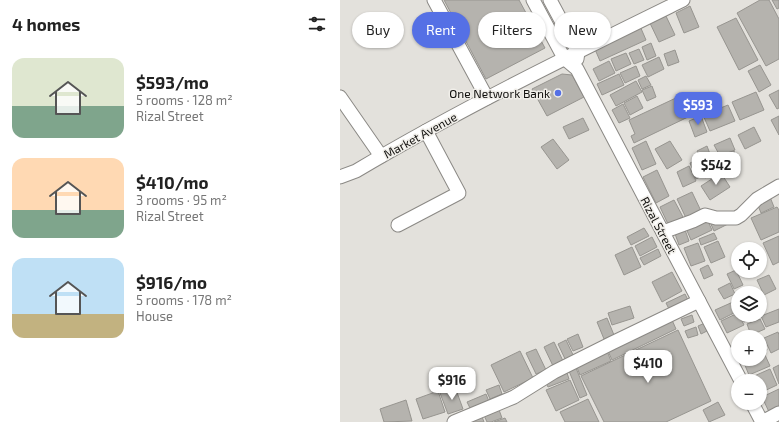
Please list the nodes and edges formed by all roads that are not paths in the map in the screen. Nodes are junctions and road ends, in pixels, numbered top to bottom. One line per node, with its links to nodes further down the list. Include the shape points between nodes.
1 (434, 0): 9 (street)
2 (533, 0): 6 (street, Rizal Street)
3 (550, 0): 5 (street)
4 (683, 0): 5 (street, Market Avenue)
5 (578, 52): 6 (street, Market Avenue); 7 (street)
6 (564, 58): 7 (street, Rizal Street); 9 (street, Market Avenue)
7 (577, 69): 15 (street, Rizal Street)
8 (340, 97): 11 (street)
9 (486, 98): 10 (street, Market Avenue)
10 (426, 131): 11 (street, Market Avenue); 14 (street, via 459,193)
11 (382, 156): 12 (street, Market Avenue)
12 (340, 177)
13 (779, 186): 15 (street, via 757,199 736,218 705,215)
14 (398, 225)
15 (663, 232): 16 (street, Rizal Street)
16 (699, 301): 17 (street, Rizal Street); 20 (street, via 554,372 514,397)
17 (737, 374)
18 (756, 410): 21 (street)
19 (779, 413): 21 (street)
20 (454, 422)
21 (762, 422)

